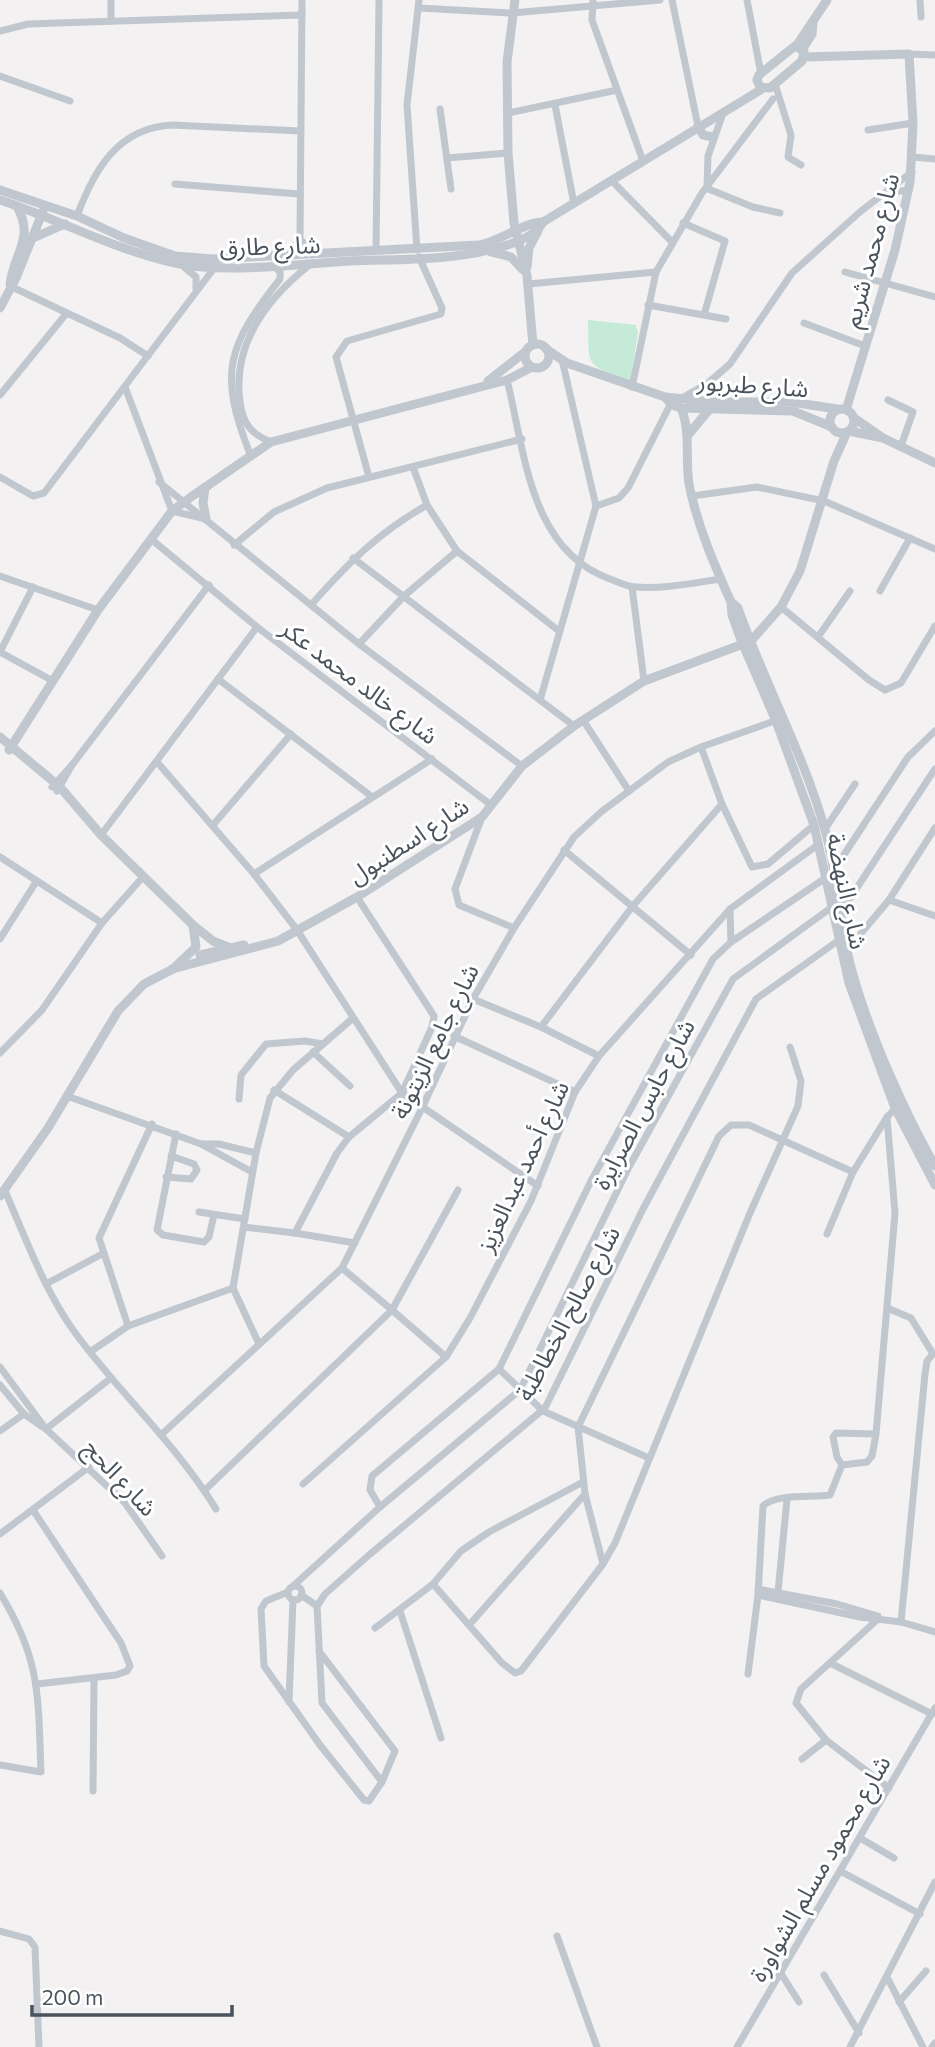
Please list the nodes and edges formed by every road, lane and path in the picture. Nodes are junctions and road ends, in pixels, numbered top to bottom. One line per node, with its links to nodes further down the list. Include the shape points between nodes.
1 (111, 0): 15 (street)
2 (302, 0): 13 (street)
3 (379, 0): 63 (street)
4 (515, 0): 12 (street)
5 (660, 0): 10 (street)
6 (673, 0): 31 (street)
7 (747, 0): 21 (street)
8 (827, 0): 17 (street, شارع طارق)
9 (920, 0): 14 (street)
10 (593, 3): 12 (street); 23 (street, via 592,20)
11 (419, 4): 12 (street); 67 (street, via 407,105)
12 (512, 13): 29 (street)
13 (302, 15): 15 (street); 33 (street)
14 (921, 18)
15 (111, 21): 16 (street, via 28,24)
16 (0, 31)
17 (802, 50): 18 (street, via 827,55); 21 (street, شارع طارق); 22 (street, شارع طارق)
18 (908, 54): 19 (street); 30 (street, شارع محمد شريم)
19 (935, 55)
20 (0, 76): 24 (street)
21 (762, 84): 22 (street, شارع طارق); 25 (street); 28 (street, شارع طارق)
22 (775, 84): 25 (street)
23 (617, 90): 26 (street); 39 (street)
24 (70, 100)
25 (777, 101): 40 (street, via 791,135 788,157); 44 (street)
26 (555, 105): 29 (street); 51 (street)
27 (440, 109): 37 (street)
28 (724, 111): 31 (street, شارع طارق); 34 (street)
29 (508, 113): 35 (street)
30 (913, 123): 32 (street); 36 (street, شارع محمد شريم)
31 (698, 126): 34 (street, via 703,135); 39 (street, شارع طارق)
32 (868, 130)
33 (300, 131): 49 (street); 55 (street, via 158,125 136,133 99,165)
34 (713, 137): 44 (street)
35 (508, 153): 37 (street); 59 (street)
36 (913, 157): 38 (street); 41 (street, شارع محمد شريم)
37 (447, 158): 45 (street)
38 (935, 159)
39 (643, 161): 42 (street, شارع طارق)
40 (801, 165)
41 (912, 172): 47 (street, شارع محمد شريم); 48 (street)
42 (612, 181): 51 (street, شارع طارق); 62 (street)
43 (175, 184): 49 (street)
44 (707, 187): 54 (street); 56 (street)
45 (450, 189)
46 (0, 190): 53 (street, شارع طارق)
47 (909, 190): 48 (street); 76 (street, شارع محمد شريم)
48 (885, 193): 98 (street, via 792,272 726,369)
49 (299, 194): 61 (street)
50 (0, 200): 52 (street, شارع طارق)
51 (574, 204): 58 (street, شارع طارق)
52 (17, 206): 53 (street, شارع طارق); 75 (street, via 26,230)
53 (44, 210): 55 (street, شارع طارق); 57 (street, شارع طارق); 60 (street)
54 (780, 213)
55 (77, 216): 66 (street, شارع طارق, via 175,256)
56 (683, 223): 62 (street); 82 (street, via 725,241)
57 (66, 224): 60 (street); 69 (street, شارع طارق)
58 (541, 226): 59 (street, شارع طارق, via 536,222); 74 (street, via 529,248)
59 (518, 236): 64 (street, شارع طارق); 67 (street, شارع طارق); 74 (street)
60 (32, 239): 75 (street)
61 (300, 239): 65 (street); 66 (street)
62 (672, 242): 72 (street)
63 (376, 251): 65 (street, شارع طارق); 67 (street, شارع طارق)
64 (485, 251): 67 (street, شارع طارق); 74 (street, via 511,257)
65 (313, 253): 66 (street, شارع طارق)
66 (288, 254)
67 (418, 254): 68 (street, شارع طارق); 102 (street, via 443,310 342,345 336,365)
68 (312, 263): 70 (street, شارع طارق); 108 (street, via 255,324 241,356 238,389 242,413 251,432)
69 (178, 264): 71 (street, شارع طارق); 77 (street, via 196,277)
70 (273, 265): 71 (street, شارع طارق); 110 (street, via 279,269 280,279 248,320 232,364 233,406)
71 (215, 266): 77 (street)
72 (656, 272): 74 (street); 79 (street)
73 (845, 272): 76 (street)
74 (527, 280): 85 (street)
75 (5, 284): 80 (street); 81 (street)
76 (885, 284): 78 (street); 86 (street, شارع محمد شريم)
77 (196, 290): 89 (street)
78 (935, 297)
79 (648, 305): 82 (street); 94 (street)
80 (0, 308)
81 (66, 314): 89 (street); 96 (street)
82 (704, 315): 83 (street)
83 (726, 319)
84 (804, 323): 86 (street)
85 (533, 345): 87 (street); 88 (street)
86 (865, 346): 99 (street, شارع محمد شريم)
87 (546, 349): 90 (street, شارع طبربور); 91 (street, via 548,360)
88 (525, 352): 91 (street, via 526,361); 95 (street)
89 (148, 356): 93 (street)
90 (565, 364): 91 (street, شارع طبربور); 94 (street, شارع طبربور); 122 (street)
91 (537, 367): 92 (street)
92 (507, 380): 95 (street); 107 (street)
93 (125, 387): 114 (street, via 44,493 33,496); 116 (street)
94 (632, 387): 98 (street, شارع طبربور)
95 (476, 388): 102 (street)
96 (0, 396)
97 (888, 400): 109 (street, via 913,412)
98 (674, 401): 99 (street, شارع طبربور, via 781,401); 100 (street, شارع طبربور); 105 (street, شارع النهضة, via 686,419); 122 (street, via 628,488 619,498)
99 (842, 410): 101 (street); 103 (street, via 832,418)
100 (708, 411): 103 (street, شارع طبربور, via 793,411); 105 (street)
101 (853, 418): 104 (street); 106 (street)
102 (352, 420): 108 (street); 115 (street)
103 (835, 429): 104 (street); 112 (street)
104 (848, 431): 106 (street); 112 (street)
105 (687, 436): 118 (street, شارع النهضة)
106 (883, 438): 109 (street)
107 (522, 439): 113 (street); 131 (street, via 544,519)
108 (271, 442): 110 (street)
109 (901, 446): 111 (street)
110 (250, 454): 117 (street)
111 (934, 459)
112 (834, 461): 119 (street, شارع اسطنبول)
113 (413, 467): 115 (street); 121 (street)
114 (0, 477)
115 (369, 477): 127 (street, via 294,501)
116 (159, 482): 120 (street); 123 (street)
117 (205, 487): 120 (street); 124 (street)
118 (692, 496): 119 (street, via 758,487); 133 (street, شارع النهضة)
119 (824, 501): 125 (street); 141 (street, شارع اسطنبول, via 804,563)
120 (185, 502): 123 (street); 124 (street)
121 (427, 505): 129 (street); 130 (street, via 380,534)
122 (596, 506): 131 (street)
123 (172, 512): 124 (street); 126 (street)
124 (206, 519): 127 (street)
125 (910, 538): 128 (street); 138 (street)
126 (151, 539): 134 (street, شارع خالد محمد عكر); 142 (street)
127 (234, 545): 140 (street)
128 (935, 549)
129 (457, 551): 139 (street); 145 (street)
130 (353, 558): 139 (street); 140 (street)
131 (580, 564): 136 (street); 145 (street)
132 (0, 576): 135 (street)
133 (721, 579): 136 (street); 147 (street, شارع النهضة, via 732,602 732,615)
134 (209, 585): 144 (street, شارع خالد محمد عكر); 166 (street)
135 (33, 587): 142 (street); 149 (street)
136 (632, 587): 152 (street)
137 (850, 591): 146 (street)
138 (880, 591)
139 (404, 596): 148 (street); 153 (street)
140 (311, 605): 148 (street)
141 (780, 607): 146 (street); 147 (street, شارع اسطنبول)
142 (98, 610): 151 (street)
143 (935, 626): 146 (street, via 901,683 885,690)
144 (257, 627): 150 (street); 161 (street, شارع خالد محمد عكر)
145 (559, 631): 153 (street)
146 (818, 638)
147 (748, 639): 152 (street, شارع اسطنبول); 155 (street, شارع النهضة)
148 (359, 644): 163 (street)
149 (0, 652): 151 (street)
150 (218, 679): 158 (street); 162 (street)
151 (53, 681): 159 (street)
152 (644, 681): 154 (street, شارع اسطنبول)
153 (540, 700): 156 (street)
154 (583, 720): 156 (street, شارع اسطنبول); 167 (street)
155 (779, 720): 160 (street, شارع جامع الزيتونة); 173 (street, شارع النهضة); 175 (street, شارع النهضة)
156 (574, 726): 163 (street, شارع اسطنبول)
157 (935, 732): 182 (street, via 908,757)
158 (291, 734): 168 (street); 172 (street)
159 (5, 744): 166 (street)
160 (701, 747): 167 (street, شارع جامع الزيتونة, via 668,762); 169 (street)
161 (432, 759): 168 (street); 170 (street, شارع خالد محمد عكر)
162 (157, 762): 172 (street); 176 (street)
163 (522, 766): 170 (street, شارع اسطنبول)
164 (935, 769): 190 (street)
165 (855, 784): 175 (street)
166 (56, 787): 176 (street)
167 (629, 790): 180 (street, شارع جامع الزيتونة)
168 (371, 796): 183 (street)
169 (722, 804): 173 (street, via 752,867 768,864); 188 (street)
170 (491, 805): 171 (street, شارع اسطنبول)
171 (482, 817): 186 (street, شارع اسطنبول); 194 (street, via 455,889 456,900)
172 (213, 825): 183 (street)
173 (814, 825): 177 (street, شارع النهضة)
174 (935, 828): 178 (street)
175 (825, 830): 182 (street, شارع النهضة)
176 (101, 835): 184 (street)
177 (818, 844): 182 (street, شارع النهضة); 189 (street, شارع أحمد عبدالعزيز)
178 (924, 846): 179 (street); 187 (street)
179 (935, 849)
180 (564, 850): 188 (street); 194 (street, شارع جامع الزيتونة)
181 (0, 857): 185 (street)
182 (830, 873): 190 (street, شارع النهضة); 198 (street)
183 (254, 874): 195 (street)
184 (142, 878): 192 (street); 193 (street)
185 (36, 882): 192 (street); 196 (street)
186 (358, 897): 195 (street, شارع اسطنبول); 216 (street, via 433,1011 432,1027)
187 (889, 900): 191 (street); 199 (street)
188 (632, 906): 202 (street); 206 (street)
189 (730, 909): 198 (street); 202 (street, شارع أحمد عبدالعزيز)
190 (837, 910): 197 (street, شارع النهضة); 199 (street, شارع النهضة); 259 (street, شارع حابس الصرايرة, via 733,979 629,1167)
191 (935, 916)
192 (102, 923): 210 (street, via 42,1010)
193 (193, 925): 200 (street); 201 (street); 203 (street, via 195,947)
194 (514, 928): 204 (street, شارع جامع الزيتونة)
195 (297, 930): 201 (street, شارع اسطنبول); 205 (street)
196 (0, 939)
197 (839, 940): 219 (street, شارع النهضة, via 849,983); 260 (street, شارع صالح الخطاطبة, via 756,999 643,1209)
198 (731, 942): 256 (street, via 713,959 591,1181)
199 (847, 950): 219 (street, شارع النهضة)
200 (213, 951): 201 (street); 203 (street, شارع اسطنبول)
201 (227, 951): 203 (street, شارع اسطنبول)
202 (691, 956): 212 (street, شارع أحمد عبدالعزيز)
203 (172, 969): 217 (street, شارع اسطنبول, via 144,984 118,1011)
204 (472, 999): 206 (street); 207 (street, شارع جامع الزيتونة)
205 (352, 1019): 208 (street); 216 (street)
206 (541, 1027): 212 (street)
207 (454, 1036): 215 (street); 220 (street, شارع جامع الزيتونة)
208 (323, 1044): 211 (street); 218 (street, via 266,1044 241,1075)
209 (790, 1047): 225 (street, via 801,1093)
210 (0, 1052)
211 (313, 1052): 213 (street); 214 (street)
212 (600, 1056): 215 (street, شارع أحمد عبدالعزيز)
213 (350, 1086)
214 (274, 1090): 224 (street); 227 (street)
215 (575, 1091): 235 (street, شارع أحمد عبدالعزيز)
216 (402, 1093): 220 (street); 224 (street)
217 (67, 1096): 222 (street); 237 (street, شارع اسطنبول)
218 (239, 1099)
219 (900, 1107): 221 (street); 228 (street, شارع النهضة); 234 (street, شارع النهضة)
220 (422, 1108): 235 (street); 243 (street, شارع جامع الزيتونة)
221 (887, 1117): 231 (street); 248 (street, via 895,1213)
222 (152, 1125): 223 (street); 244 (street, via 100,1230)
223 (176, 1134): 226 (street); 229 (street)
224 (349, 1137): 241 (street)
225 (782, 1142): 231 (street); 262 (street, via 738,1123 719,1136); 267 (street)
226 (201, 1144): 227 (street); 232 (street)
227 (256, 1153): 232 (street)
228 (931, 1153): 230 (street, شارع النهضة)
229 (171, 1156): 233 (street); 233 (street, via 194,1164 197,1170 191,1179)
230 (935, 1166)
231 (853, 1171): 242 (street)
232 (252, 1172): 240 (street)
233 (166, 1177): 239 (street, via 159,1233 204,1242)
234 (935, 1185)
235 (538, 1186): 254 (street, شارع أحمد عبدالعزيز)
236 (458, 1190): 249 (street)
237 (2, 1194): 246 (street)
238 (199, 1212): 239 (street)
239 (214, 1214): 240 (street)
240 (245, 1223): 241 (street); 247 (street)
241 (295, 1233): 243 (street)
242 (827, 1234)
243 (355, 1243): 245 (street, شارع جامع الزيتونة)
244 (102, 1254): 246 (street); 250 (street)
245 (342, 1268): 249 (street); 251 (street, شارع جامع الزيتونة)
246 (46, 1284): 252 (street)
247 (233, 1288): 250 (street); 251 (street)
248 (887, 1308): 253 (street, via 911,1318); 266 (street)
249 (392, 1310): 254 (street); 272 (street)
250 (128, 1326): 252 (street)
251 (259, 1344): 265 (street, شارع جامع الزيتونة)
252 (90, 1352): 257 (street)
253 (934, 1356): 294 (street, via 925,1374)
254 (446, 1357): 271 (street, شارع أحمد عبدالعزيز)
255 (0, 1367): 263 (street, شارع الحج)
256 (499, 1369): 259 (street); 275 (street, via 372,1476 370,1490)
257 (111, 1378): 263 (street); 265 (street)
258 (0, 1385): 261 (street, شارع الحج)
259 (520, 1391): 260 (street); 275 (street, شارع حابس الصرايرة)
260 (543, 1411): 262 (street); 289 (street, شارع صالح الخطاطبة, via 369,1555)
261 (24, 1414): 263 (street, شارع الحج); 264 (street)
262 (578, 1427): 267 (street); 270 (street)
263 (46, 1429): 269 (street, شارع الحج)
264 (0, 1431)
265 (162, 1434): 272 (street)
266 (876, 1434): 268 (street, via 870,1460); 268 (street, via 836,1433 835,1452)
267 (649, 1458): 280 (street)
268 (842, 1465): 274 (street, via 830,1495)
269 (89, 1467): 277 (street); 279 (street, شارع الحج, via 125,1503)
270 (583, 1482): 273 (street); 281 (street, via 523,1511 461,1551)
271 (303, 1484)
272 (205, 1490): 276 (street)
273 (585, 1494): 280 (street); 295 (street)
274 (787, 1499): 284 (street, via 763,1506); 285 (street)
275 (380, 1507): 282 (street, شارع حابس الصرايرة)
276 (216, 1509)
277 (33, 1510): 278 (street); 301 (street, via 129,1661 127,1671)
278 (0, 1534)
279 (162, 1556)
280 (603, 1564): 295 (street, via 518,1673 502,1663)
281 (433, 1584): 291 (street); 295 (street)
282 (290, 1589): 286 (street, via 299,1587); 287 (street); 303 (street, شارع حابس الصرايرة, via 266,1601 261,1609 261,1658)
283 (0, 1592): 302 (street, via 29,1650)
284 (758, 1592): 285 (street); 288 (street); 300 (street)
285 (778, 1592): 288 (street)
286 (301, 1595): 287 (street); 289 (street)
287 (293, 1600): 303 (street)
288 (824, 1605): 290 (street)
289 (317, 1606): 298 (street)
290 (836, 1608): 292 (street); 293 (street)
291 (400, 1611): 296 (street); 305 (street)
292 (877, 1620): 293 (street); 299 (street)
293 (888, 1620): 294 (street)
294 (901, 1622): 297 (street)
295 (470, 1623)
296 (375, 1628)
297 (935, 1632)
298 (319, 1651): 309 (street, via 322,1703); 309 (street, via 394,1750)
299 (831, 1663): 304 (street); 306 (street, via 796,1699)
300 (748, 1674)
301 (94, 1678): 302 (street); 311 (street)
302 (37, 1684): 308 (street, via 41,1772)
303 (289, 1702): 309 (street, via 364,1800 372,1800)
304 (933, 1711): 310 (street, شارع محمود مسلم الشواورة)
305 (441, 1738)
306 (826, 1740): 307 (street); 310 (street)
307 (802, 1759)
308 (0, 1765)
309 (382, 1782)
310 (889, 1788): 312 (street, شارع محمود مسلم الشواورة)
311 (93, 1791)
312 (860, 1838): 313 (street); 314 (street, شارع محمود مسلم الشواورة)
313 (894, 1858)
314 (842, 1872): 316 (street); 320 (street, شارع محمود مسلم الشواورة)
315 (935, 1882): 316 (street)
316 (920, 1914): 322 (street)
317 (0, 1931): 326 (street, via 29,1939 36,1947)
318 (557, 1936): 327 (street)
319 (926, 1971): 324 (street)
320 (780, 1972): 323 (street); 328 (street, شارع محمود مسلم الشواورة)
321 (824, 1975): 325 (street)
322 (888, 1979): 324 (street); 325 (street)
323 (799, 2002)
324 (899, 2002): 330 (street)
325 (859, 2033): 329 (street)
326 (39, 2047)
327 (597, 2047)
328 (737, 2047)
329 (850, 2047)
330 (923, 2047)

